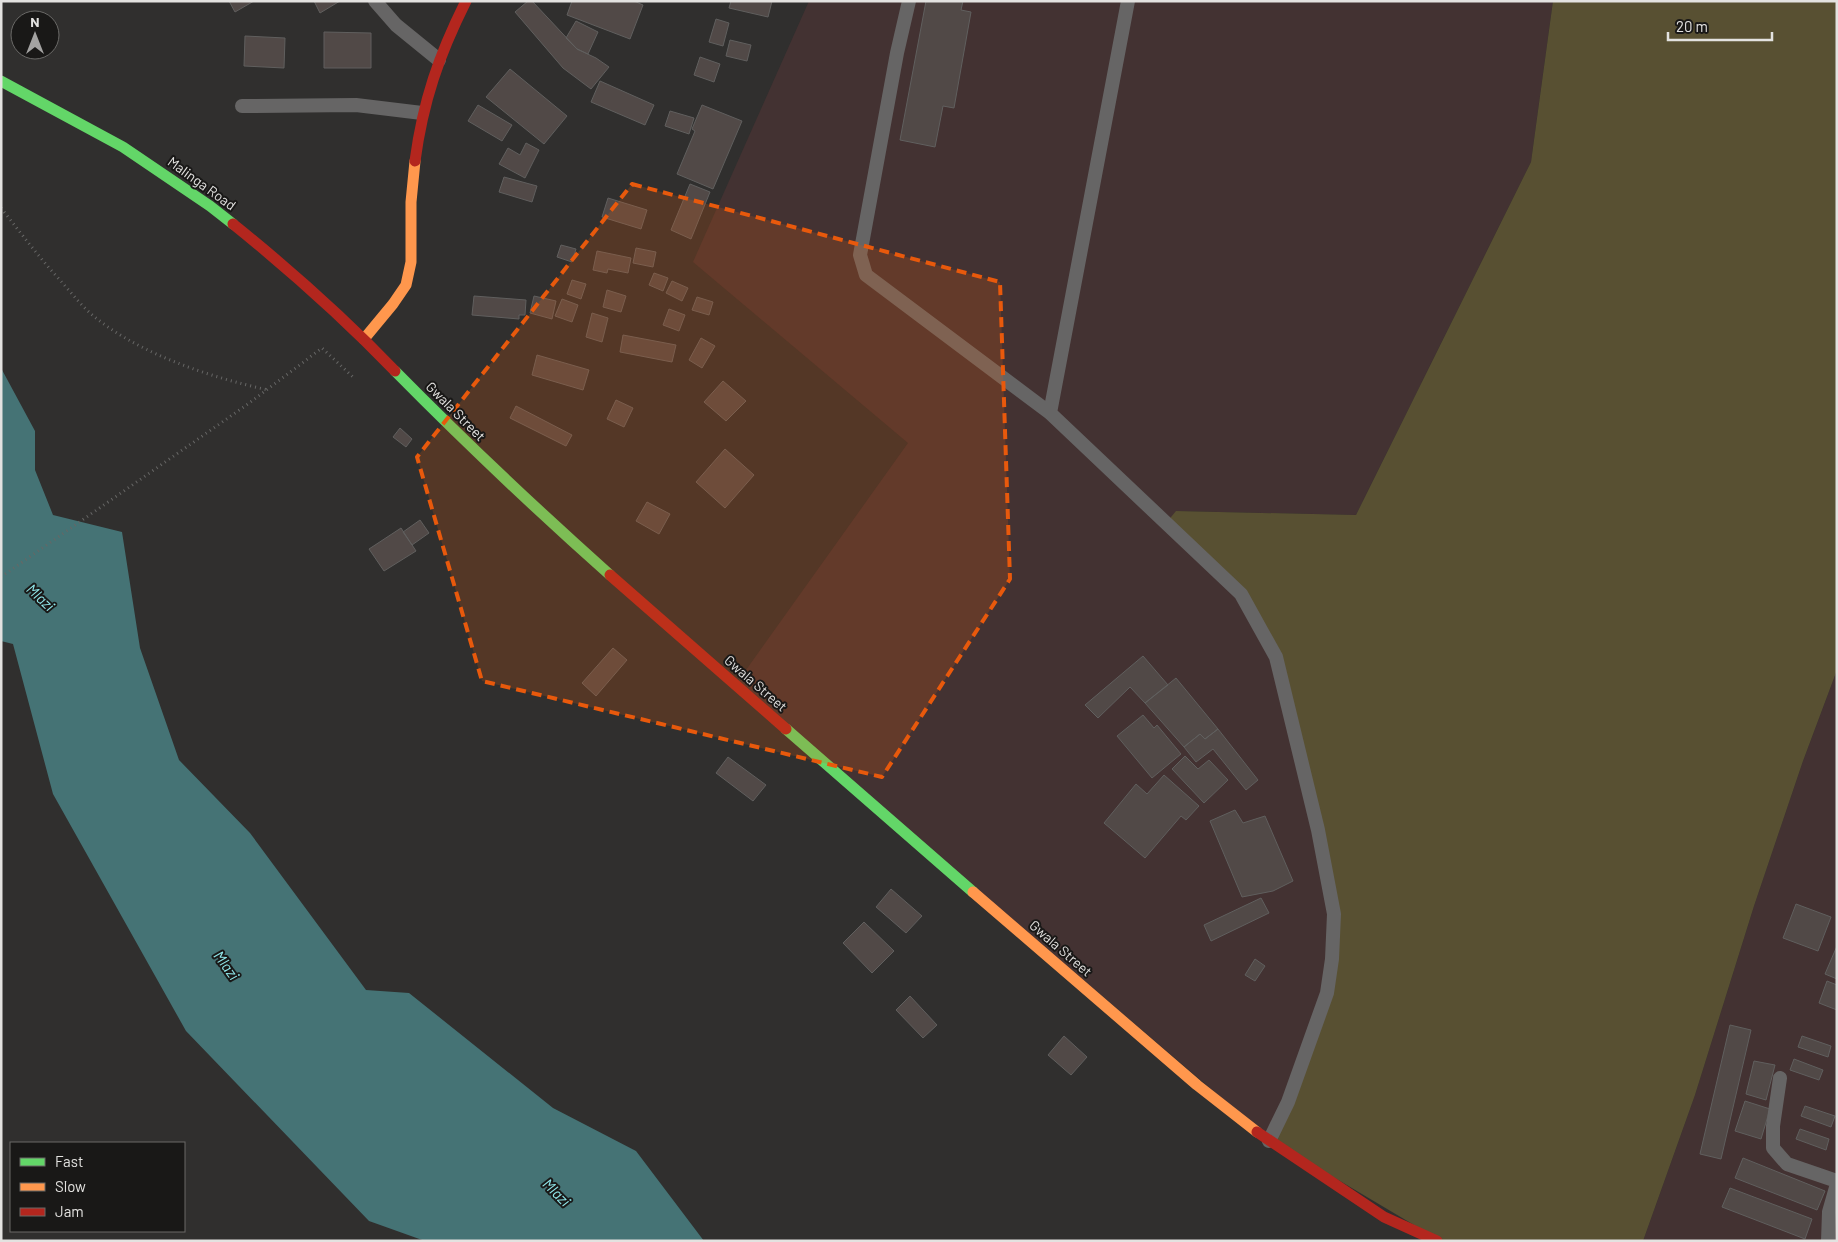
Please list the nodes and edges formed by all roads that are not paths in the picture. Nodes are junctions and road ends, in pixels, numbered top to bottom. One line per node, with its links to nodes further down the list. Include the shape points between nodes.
1 (376, 1): 5 (lane, via 396,25)
2 (466, 1): 5 (street)
3 (909, 1): 10 (lane, via 860,255 866,275)
4 (1128, 1): 10 (lane)
5 (439, 60): 8 (street)
6 (1, 81): 9 (street, Malinga Road, via 123,147 210,206 286,267)
7 (242, 106): 8 (lane, via 356,104)
8 (422, 113): 9 (street, via 411,202 413,255 405,287)
9 (364, 340): 12 (street, Gwala Street, via 461,438 556,527 1082,986 1197,1084)
10 (1050, 413): 12 (lane, via 1240,594 1276,658 1318,830 1334,914 1327,993 1288,1102)
11 (1780, 1078): 13 (lane, via 1773,1148 1787,1164)
12 (1269, 1140): 14 (street, Gwala Street, via 1384,1217)
13 (1837, 1182): 15 (lane, via 1829,1212)
14 (1437, 1241)
15 (1828, 1241)

